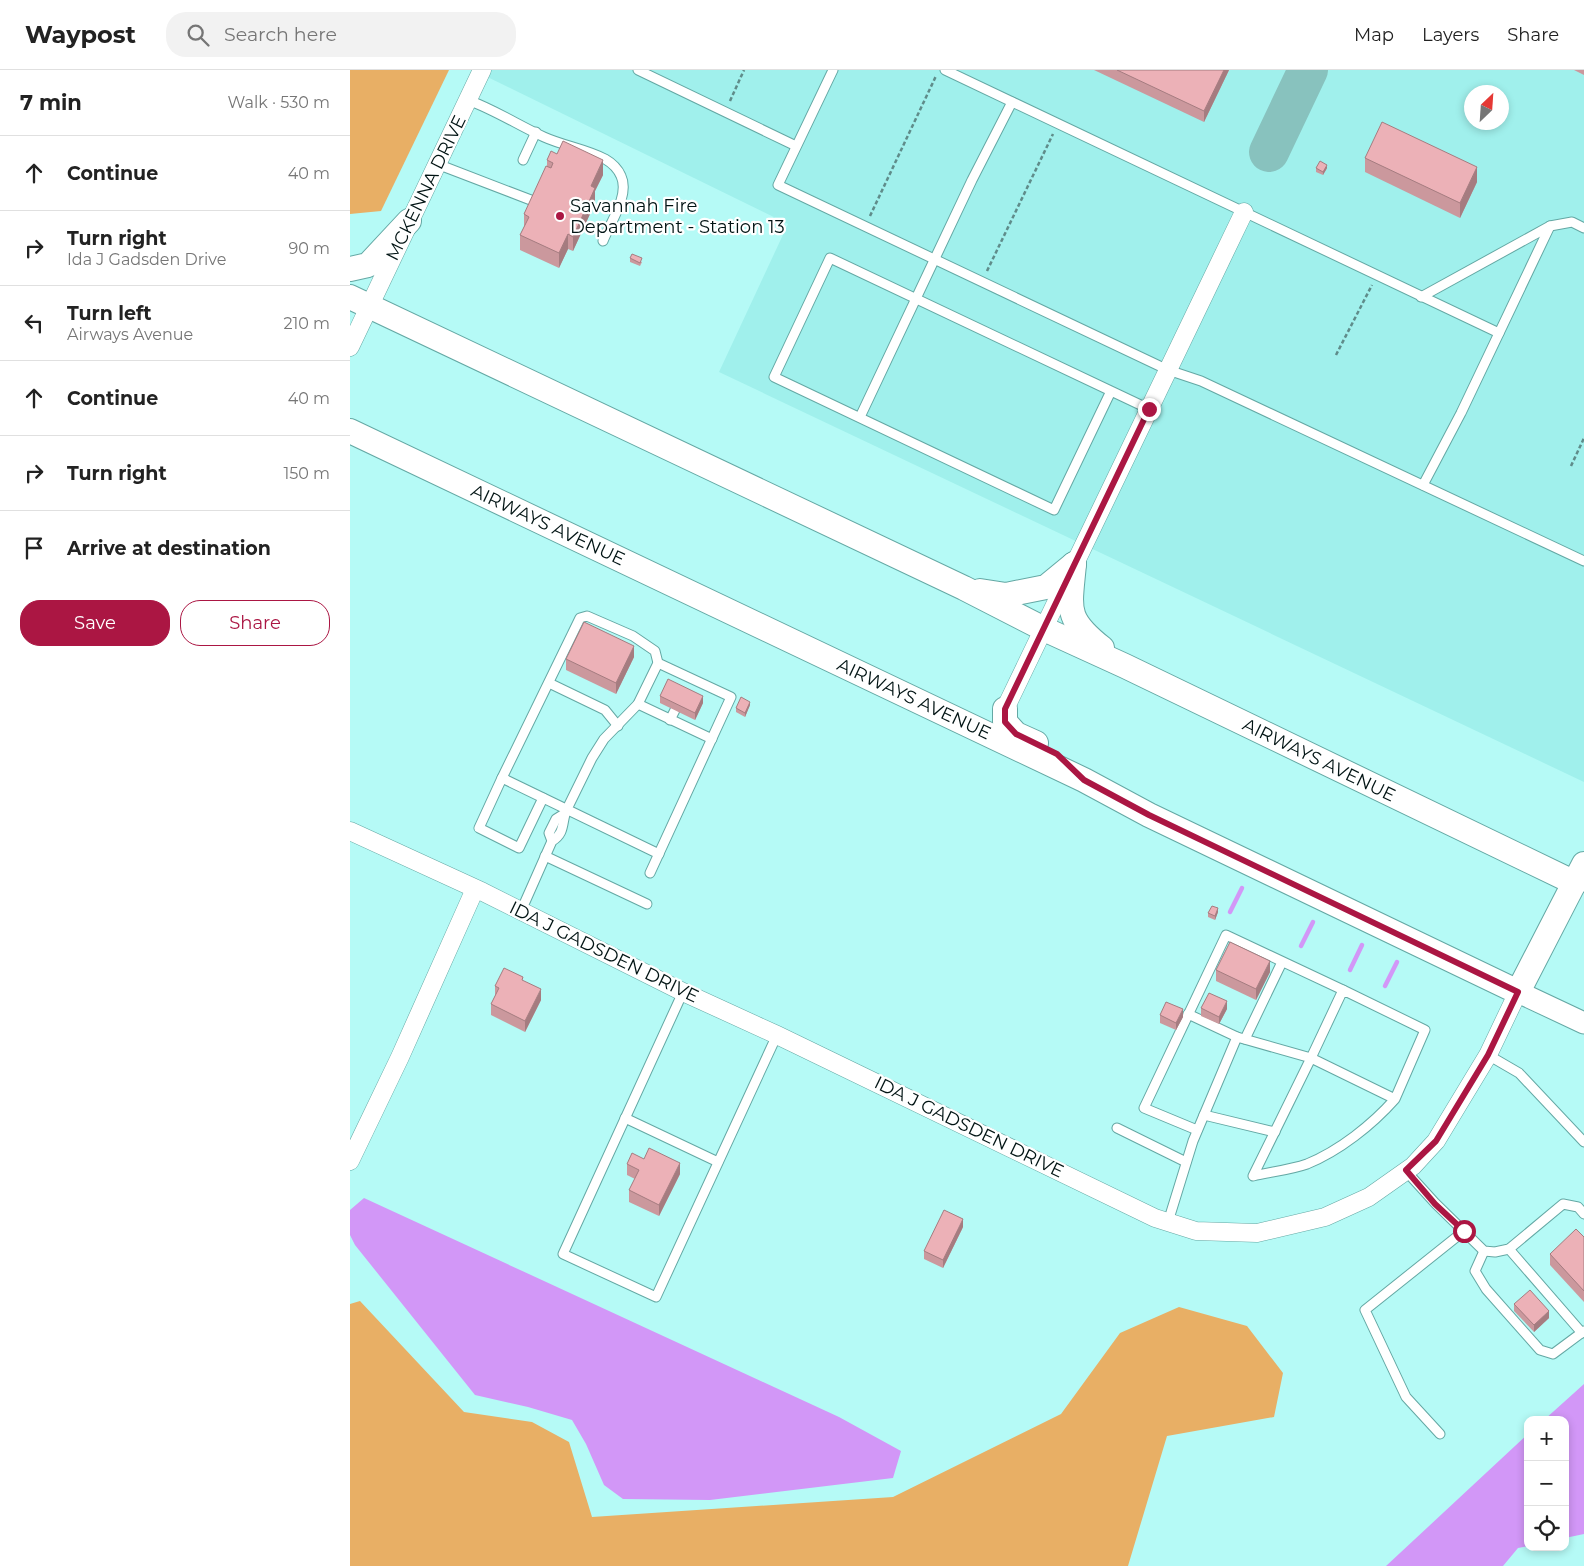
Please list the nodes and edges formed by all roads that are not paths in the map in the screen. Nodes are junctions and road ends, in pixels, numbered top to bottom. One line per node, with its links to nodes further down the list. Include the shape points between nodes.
1 (482, 70): 5 (street, MCKENNA DRIVE)
2 (638, 70): 8 (lane)
3 (832, 70): 8 (lane)
4 (945, 70): 6 (lane)
5 (468, 100): 7 (lane); 10 (street, MCKENNA DRIVE)
6 (1012, 102): 12 (lane); 17 (lane)
7 (536, 132): 9 (lane); 16 (lane, via 605,159 622,176 620,201)
8 (796, 146): 17 (lane, via 778,184)
9 (523, 160)
10 (437, 164): 11 (lane); 13 (street, MCKENNA DRIVE)
11 (536, 202)
12 (1244, 212): 19 (lane); 24 (street)
13 (409, 222): 18 (main road, via 368,265); 21 (street, MCKENNA DRIVE)
14 (1550, 226): 15 (lane, via 1572,222); 19 (lane); 22 (lane)
15 (1584, 228)
16 (602, 241)
17 (935, 259): 20 (lane); 24 (lane)
18 (350, 269)
19 (1421, 296): 22 (lane)
20 (916, 299): 25 (lane); 27 (lane); 27 (lane, via 830,258 774,376)
21 (359, 301): 23 (street); 32 (main road, AIRWAYS AVENUE)
22 (1499, 334): 29 (lane)
23 (350, 347)
24 (1168, 370): 26 (street); 29 (lane, via 1201,381)
25 (1111, 391): 26 (lane); 27 (lane, via 1054,510)
26 (1149, 409): 31 (street)
27 (860, 418)
28 (350, 431): 40 (main road, AIRWAYS AVENUE)
29 (1423, 485): 30 (lane)
30 (1584, 561)
31 (1074, 564): 32 (main road, via 1046,587 1006,595); 33 (street); 35 (main road, via 1070,608 1081,631)
32 (964, 588): 33 (main road, AIRWAYS AVENUE)
33 (1044, 629): 35 (main road, AIRWAYS AVENUE); 38 (street)
34 (658, 663): 36 (lane, via 655,651 633,636 586,616 580,618); 37 (lane); 43 (lane, via 688,682 731,697)
35 (1125, 666): 52 (main road, AIRWAYS AVENUE)
36 (549, 684): 42 (lane, via 605,710); 44 (lane)
37 (638, 704): 41 (lane); 42 (lane)
38 (1005, 709): 40 (main road, via 998,715 983,718); 45 (main road, via 1005,722 1016,734 1057,754)
39 (674, 710): 41 (lane)
40 (944, 713): 45 (main road, AIRWAYS AVENUE)
41 (670, 720): 43 (lane)
42 (618, 726): 47 (lane, via 604,739)
43 (712, 739): 49 (lane)
44 (502, 778): 46 (lane); 46 (lane, via 479,828 518,848)
45 (1084, 780): 59 (main road, AIRWAYS AVENUE, via 1149,815)
46 (543, 798): 47 (lane)
47 (565, 811): 49 (lane); 50 (lane, via 556,819 549,833 552,841)
48 (350, 831): 53 (street, IDA J GADSDEN DRIVE)
49 (659, 854): 51 (lane)
50 (545, 856): 54 (lane); 55 (lane)
51 (650, 873)
52 (1581, 878): 59 (main road)
53 (475, 889): 55 (street, IDA J GADSDEN DRIVE); 73 (street)
54 (648, 904)
55 (521, 911): 58 (street, IDA J GADSDEN DRIVE)
56 (1282, 962): 57 (lane); 60 (lane, via 1226,935); 63 (lane)
57 (1343, 990): 65 (lane); 66 (lane, via 1425,1030)
58 (683, 992): 62 (street, IDA J GADSDEN DRIVE); 68 (lane)
59 (1518, 992): 61 (street, AIRWAYS AVENUE); 64 (street, IDA J GADSDEN DRIVE)
60 (1188, 1014): 63 (lane); 70 (lane, via 1144,1108)
61 (1584, 1023)
62 (777, 1035): 74 (lane); 78 (street, IDA J GADSDEN DRIVE)
63 (1241, 1038): 65 (lane); 67 (lane)
64 (1488, 1055): 72 (lane, via 1519,1073); 76 (street, IDA J GADSDEN DRIVE, via 1436,1141)
65 (1311, 1058): 66 (lane); 71 (lane)
66 (1395, 1099): 71 (lane, via 1382,1113 1327,1155 1253,1176)
67 (1204, 1115): 70 (lane); 71 (lane)
68 (625, 1118): 74 (lane); 74 (lane, via 563,1254 656,1297)
69 (1117, 1128): 75 (lane)
70 (1197, 1130): 75 (lane)
71 (1274, 1132)
72 (1584, 1142)
73 (350, 1161)
74 (718, 1162)
75 (1186, 1162): 78 (lane)
76 (1406, 1170): 78 (street, IDA J GADSDEN DRIVE, via 1369,1197 1325,1217 1257,1233 1196,1232); 79 (lane)
77 (1584, 1214): 80 (lane, via 1578,1207 1563,1204)
78 (1168, 1222)
79 (1464, 1231): 81 (lane); 83 (lane, via 1365,1310 1406,1397)
80 (1509, 1249): 81 (lane); 82 (lane)
81 (1484, 1251): 82 (lane, via 1475,1271 1486,1289 1540,1350 1553,1354)
82 (1583, 1332)
83 (1440, 1434)

